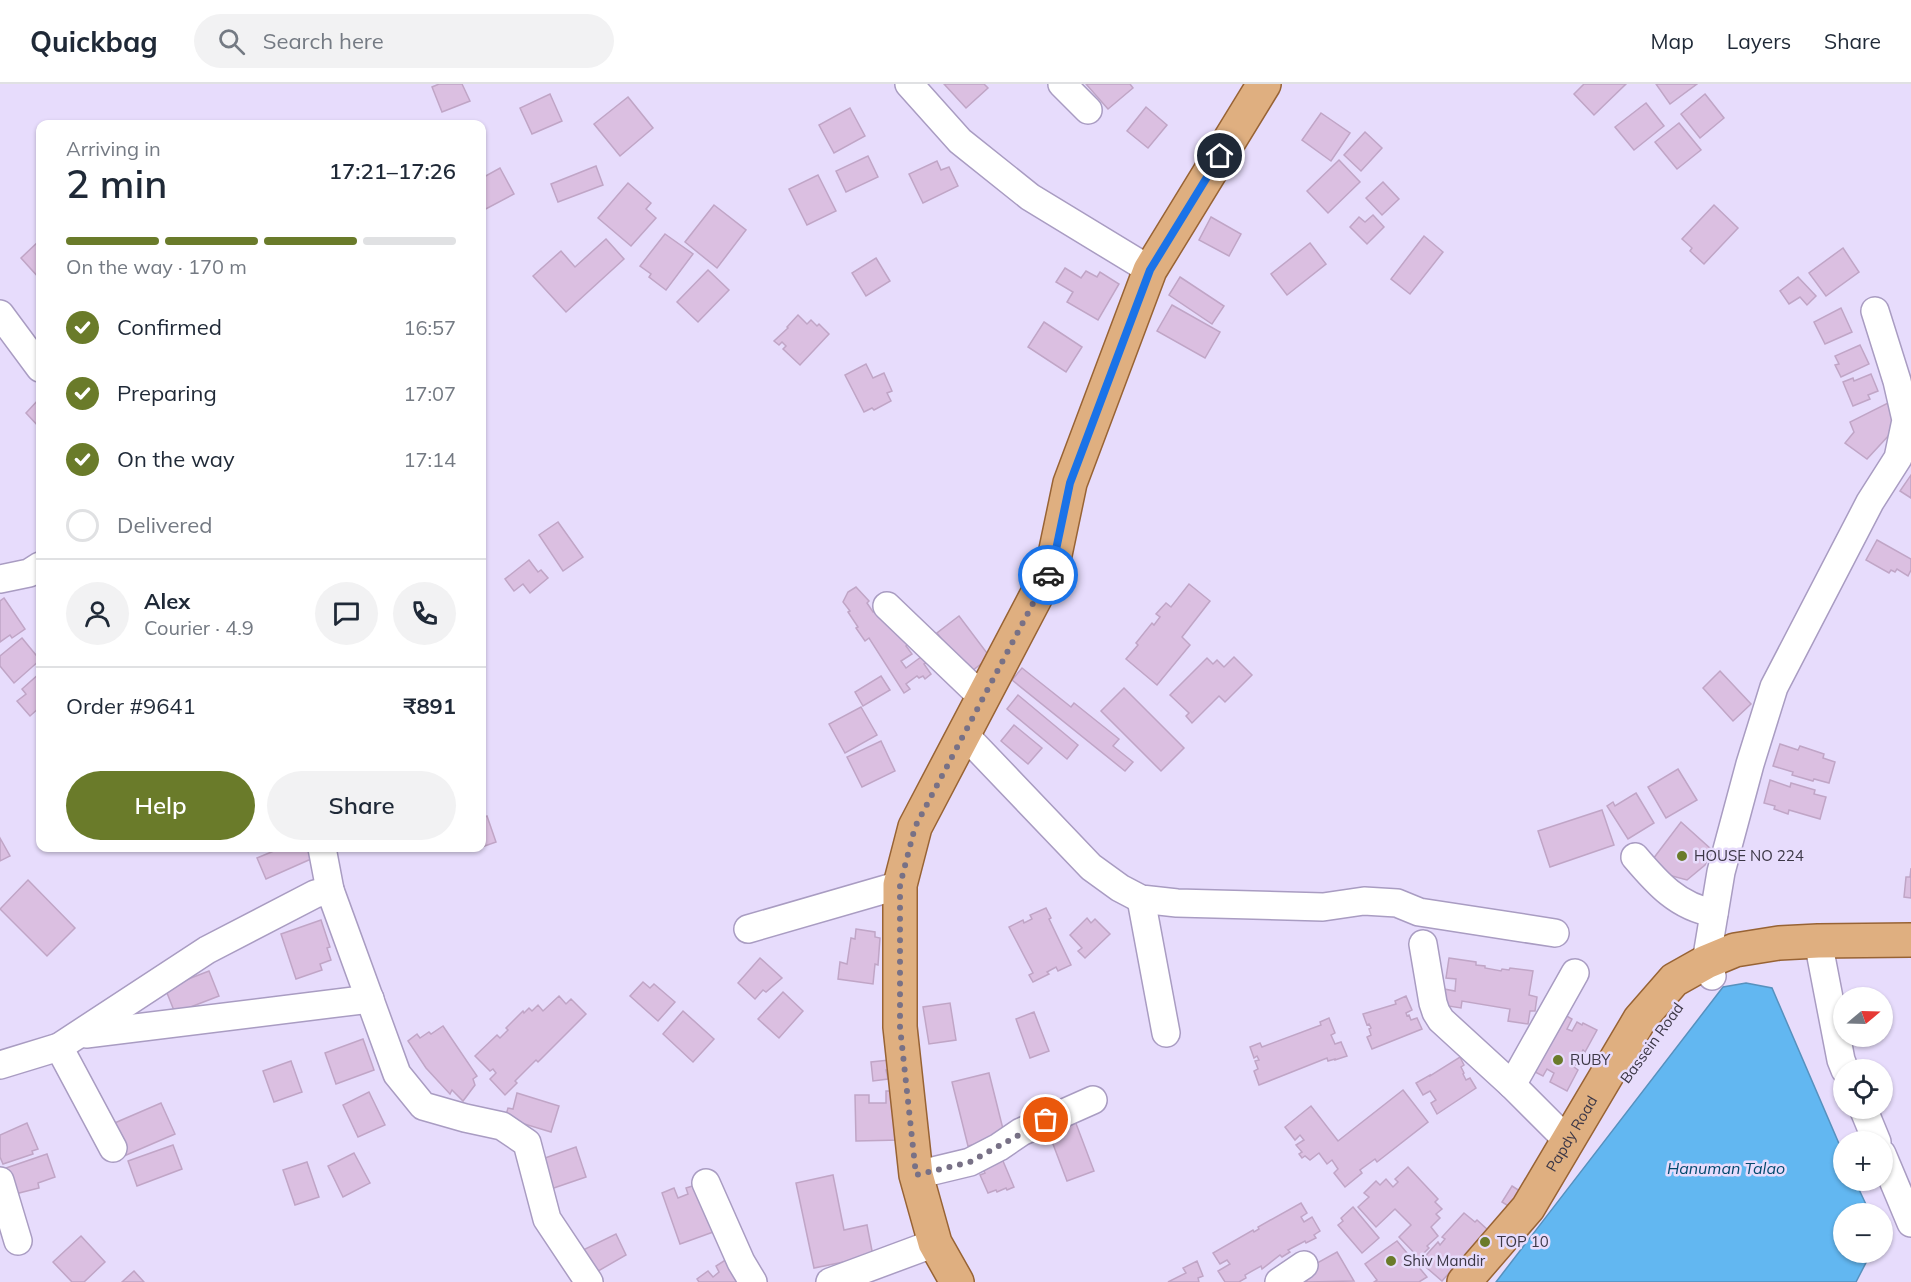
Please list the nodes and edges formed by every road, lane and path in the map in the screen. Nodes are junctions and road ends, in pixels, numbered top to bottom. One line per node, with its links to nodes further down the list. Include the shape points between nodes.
1 (909, 84): 5 (street, via 960,141 1030,197)
2 (1062, 84): 4 (street)
3 (1264, 84): 5 (main road)
4 (1088, 110)
5 (1150, 270): 13 (main road, via 1070,483 1053,564)
6 (1875, 311): 9 (street, via 1897,381)
7 (0, 314): 8 (street)
8 (36, 364)
9 (1906, 437): 20 (street, via 1774,687 1721,872)
10 (36, 569): 11 (street)
11 (0, 579)
12 (887, 606): 13 (street)
13 (983, 698): 14 (main road)
14 (964, 734): 17 (main road, via 915,827); 19 (street, via 1090,867)
15 (323, 852): 18 (street)
16 (1635, 857): 20 (street, via 1660,886 1697,910)
17 (900, 885): 21 (street); 38 (main road, via 900,1027)
18 (330, 890): 29 (street); 31 (street, via 207,950)
19 (1141, 899): 22 (street, via 1323,907 1397,903 1419,912); 30 (street)
20 (1714, 913): 27 (street)
21 (748, 929)
22 (1555, 933)
23 (1911, 940): 25 (main road, Bassein Road)
24 (1423, 944): 34 (street, via 1436,1012 1441,1020)
25 (1820, 948): 26 (main road, Bassein Road); 27 (main road, Bassein Road, via 1779,943 1735,950); 32 (street)
26 (1911, 952)
27 (1709, 969): 36 (main road, Papdy Road, via 1674,980 1640,1019); 52 (main road, Bassein Road, via 1632,1067 1531,1230)
28 (1575, 973): 34 (street)
29 (370, 999): 31 (street); 46 (street, via 397,1074 423,1106 502,1126 527,1143 547,1219)
30 (1166, 1033)
31 (69, 1041): 33 (street); 37 (street)
32 (1841, 1059)
33 (0, 1065)
34 (1512, 1085): 36 (street)
35 (1093, 1100): 38 (street, via 1021,1132 970,1162)
36 (1568, 1141): 51 (main road, Papdy Road, via 1528,1208)
37 (113, 1148)
38 (916, 1175): 44 (main road)
39 (0, 1180): 43 (street)
40 (1893, 1180): 42 (street)
41 (706, 1183): 47 (street)
42 (1911, 1223)
43 (18, 1241)
44 (935, 1243): 48 (street); 49 (main road)
45 (1304, 1265): 50 (street)
46 (590, 1282)
47 (753, 1282)
48 (830, 1282)
49 (957, 1282)
50 (1279, 1282)
51 (1464, 1282)
52 (1484, 1282)

